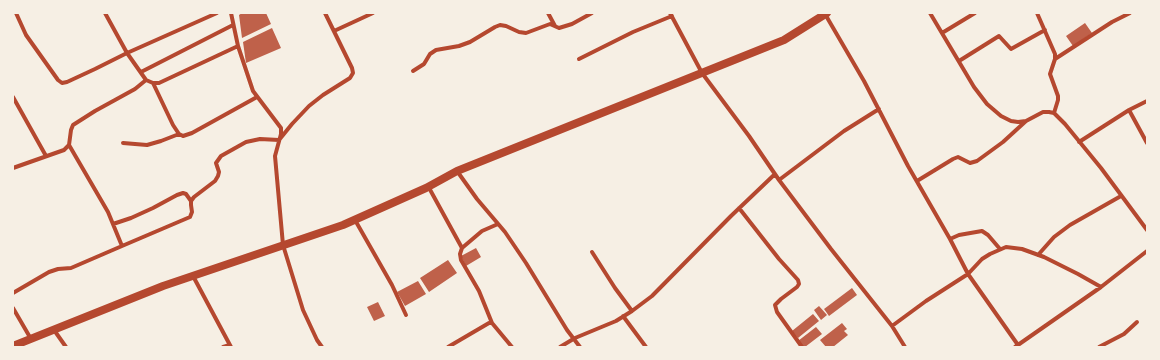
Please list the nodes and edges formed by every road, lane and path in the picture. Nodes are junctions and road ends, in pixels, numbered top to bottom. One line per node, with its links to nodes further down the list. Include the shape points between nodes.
1 (16, 13): 21 (street, via 26,35 62,83)
2 (105, 13): 21 (street)
3 (217, 13): 21 (street)
4 (231, 13): 15 (street)
5 (325, 13): 18 (street)
6 (373, 13): 18 (street)
7 (548, 13): 16 (street)
8 (592, 13): 16 (street, via 565,27)
9 (930, 13): 19 (street)
10 (975, 13): 19 (street)
11 (1130, 13): 23 (street)
12 (826, 14): 27 (main road, via 784,40); 33 (street)
13 (1039, 14): 17 (street)
14 (671, 15): 22 (street); 27 (street)
15 (233, 25): 20 (street); 26 (street)
16 (555, 26): 25 (street, via 550,24 526,33 500,25 470,42 436,50 424,64)
17 (1045, 30): 23 (street); 24 (street, via 1011,49 999,36)
18 (334, 31): 38 (street, via 353,73 345,83 323,95 304,111)
19 (942, 33): 24 (street)
20 (238, 46): 29 (street, via 164,81); 31 (street)
21 (127, 53): 26 (street)
22 (579, 59)
23 (1055, 59): 35 (street, via 1050,74 1058,96)
24 (959, 61): 36 (street, via 982,98 994,111 1011,121)
25 (413, 71)
26 (141, 72): 28 (street)
27 (702, 72): 45 (main road); 46 (street)
28 (146, 80): 29 (street); 42 (street, via 73,125)
29 (153, 83): 37 (street)
30 (13, 97): 43 (street)
31 (257, 97): 37 (street, via 187,135); 38 (street, via 281,128)
32 (1147, 101): 34 (street)
33 (879, 109): 47 (street, via 844,131); 48 (street)
34 (1129, 110): 39 (street); 41 (street)
35 (1054, 113): 36 (street, via 1043,112); 39 (street)
36 (1026, 121): 48 (street, via 977,161 970,163 958,157 954,158)
37 (179, 134): 40 (street, via 147,145)
38 (279, 140): 51 (street, via 260,139 246,142 221,156 216,163 219,172 215,181); 58 (street, via 275,161)
39 (1079, 142): 50 (street)
40 (123, 143)
41 (1147, 143)
42 (69, 145): 43 (street, via 64,150); 54 (street)
43 (46, 156): 44 (street)
44 (13, 168)
45 (457, 171): 49 (main road); 55 (street)
46 (775, 174): 47 (street); 52 (street)
47 (779, 180): 75 (street)
48 (917, 181): 57 (street)
49 (428, 186): 53 (main road); 60 (street)
50 (1121, 196): 56 (street); 64 (street, via 1070,225)
51 (192, 201): 54 (street, via 186,194 177,194 153,208); 59 (street, via 190,218)
52 (739, 208): 70 (street, via 652,296); 90 (street, via 798,280 797,287 775,305 777,312)
53 (355, 219): 58 (main road); 71 (street)
54 (113, 224): 59 (street)
55 (498, 224): 60 (street, via 482,231); 77 (street, via 526,262)
56 (1147, 230)
57 (950, 239): 61 (street, via 982,231); 65 (street)
58 (284, 245): 66 (main road); 84 (street, via 303,310 316,340)
59 (122, 246): 68 (street, via 71,268 49,272)
60 (462, 248): 74 (street, via 460,257 479,291)
61 (1000, 249): 64 (street, via 1017,248); 65 (street, via 982,259)
62 (1147, 251): 67 (street)
63 (592, 252): 70 (street)
64 (1038, 255): 67 (street)
65 (968, 274): 75 (street); 81 (street)
66 (193, 276): 76 (main road); 80 (street)
67 (1101, 287): 81 (street)
68 (13, 293)
69 (13, 308): 78 (street)
70 (632, 311): 72 (street)
71 (406, 315)
72 (623, 316): 77 (street); 89 (street)
73 (1137, 322): 92 (street, via 1124,334)
74 (492, 323): 85 (street, via 484,325); 86 (street)
75 (892, 326): 91 (street)
76 (54, 329): 78 (main road); 82 (street)
77 (574, 338): 87 (street); 88 (street)
78 (31, 339): 79 (main road)
79 (13, 346)
80 (230, 346): 83 (street)
81 (1016, 346)
82 (66, 347)
83 (223, 347)
84 (322, 347)
85 (448, 347)
86 (512, 347)
87 (560, 347)
88 (580, 347)
89 (646, 347)
90 (802, 347)
91 (905, 347)
92 (1099, 347)

